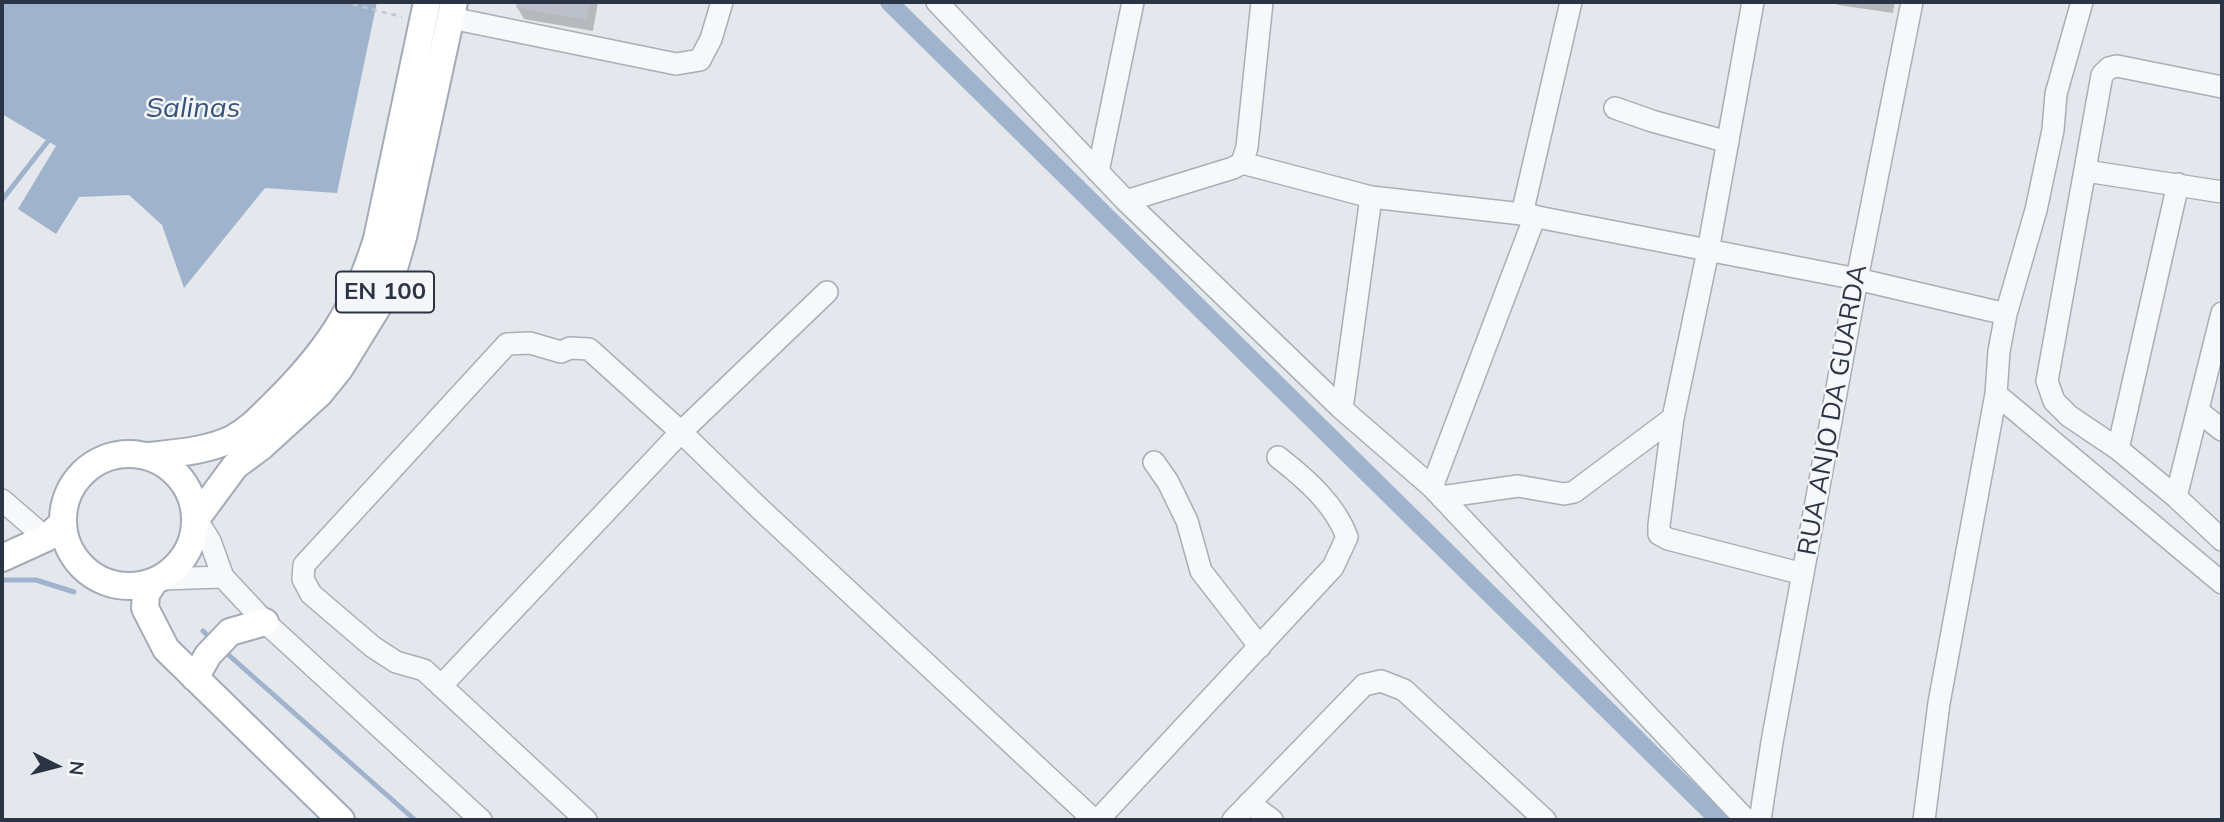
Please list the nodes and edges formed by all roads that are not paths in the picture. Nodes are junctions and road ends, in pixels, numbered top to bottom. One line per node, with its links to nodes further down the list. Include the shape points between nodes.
1 (722, 2): 9 (street, via 700,60 676,64)
2 (937, 2): 16 (street)
3 (1133, 2): 16 (street)
4 (1262, 2): 14 (street)
5 (1571, 2): 21 (street)
6 (1753, 2): 13 (street)
7 (1912, 2): 23 (street, RUA ANJO DA GUARDA)
8 (2082, 2): 26 (street, via 2056,94 2036,210)
9 (452, 10): 40 (main road, EN 100, via 403,237 380,303 319,394 235,466)
10 (425, 12): 34 (main road, EN 100, via 377,239 366,274 335,334 256,424 221,444)
11 (2222, 87): 15 (street, via 2109,68 2102,75)
12 (1615, 108): 13 (street)
13 (1728, 142): 22 (street)
14 (1242, 163): 19 (street); 20 (street)
15 (2086, 171): 17 (street); 33 (street, via 2047,381 2054,401)
16 (1098, 172): 20 (street)
17 (2178, 184): 18 (street); 33 (street)
18 (2222, 192)
19 (1371, 197): 21 (street); 28 (street)
20 (1126, 201): 28 (street)
21 (1528, 215): 22 (street); 37 (street)
22 (1708, 251): 23 (street); 30 (street)
23 (1857, 279): 26 (street); 44 (street, RUA ANJO DA GUARDA)
24 (827, 292): 32 (street)
25 (2222, 313): 29 (street)
26 (2006, 314): 27 (street)
27 (1996, 394): 47 (street); 62 (street, via 1939,703)
28 (1342, 409): 37 (street)
29 (2198, 411): 31 (street); 38 (street)
30 (1673, 418): 37 (street, via 1574,492 1518,486); 44 (street, via 1659,534)
31 (2222, 430)
32 (681, 432): 51 (street); 51 (street, via 589,349 561,352 507,344 304,565 303,579 311,594 373,647 396,662 424,670); 56 (street)
33 (2118, 449): 38 (street)
34 (149, 456): 40 (main road, via 168,465 183,480); 41 (main road, EN 100, via 113,455 96,462 71,487)
35 (1278, 457): 49 (street, via 1304,478 1340,519 1347,537 1333,567)
36 (1154, 462): 49 (street, via 1187,521 1201,571)
37 (1436, 492): 60 (street)
38 (2176, 497): 42 (street)
39 (2, 500): 41 (street)
40 (196, 519): 45 (street); 46 (main road, EN 100, via 190,548 173,571)
41 (54, 530): 43 (main road); 46 (main road, EN 100, via 87,572 100,580 116,586)
42 (2222, 540)
43 (2, 558)
44 (1803, 574): 61 (street, RUA ANJO DA GUARDA)
45 (223, 577): 46 (street); 48 (street)
46 (156, 582): 50 (main road, via 146,594 145,608 166,649)
47 (2222, 583)
48 (265, 622): 50 (main road, via 230,632 208,655); 54 (street)
49 (1260, 647): 56 (street)
50 (195, 678): 53 (main road)
51 (441, 686): 55 (street)
52 (1249, 803): 57 (street); 58 (street); 59 (street, via 1364,685 1381,681 1404,690)
53 (341, 820)
54 (481, 820)
55 (586, 820)
56 (1096, 820)
57 (1233, 820)
58 (1272, 820)
59 (1545, 820)
60 (1746, 820)
61 (1760, 820)
62 (1924, 820)

